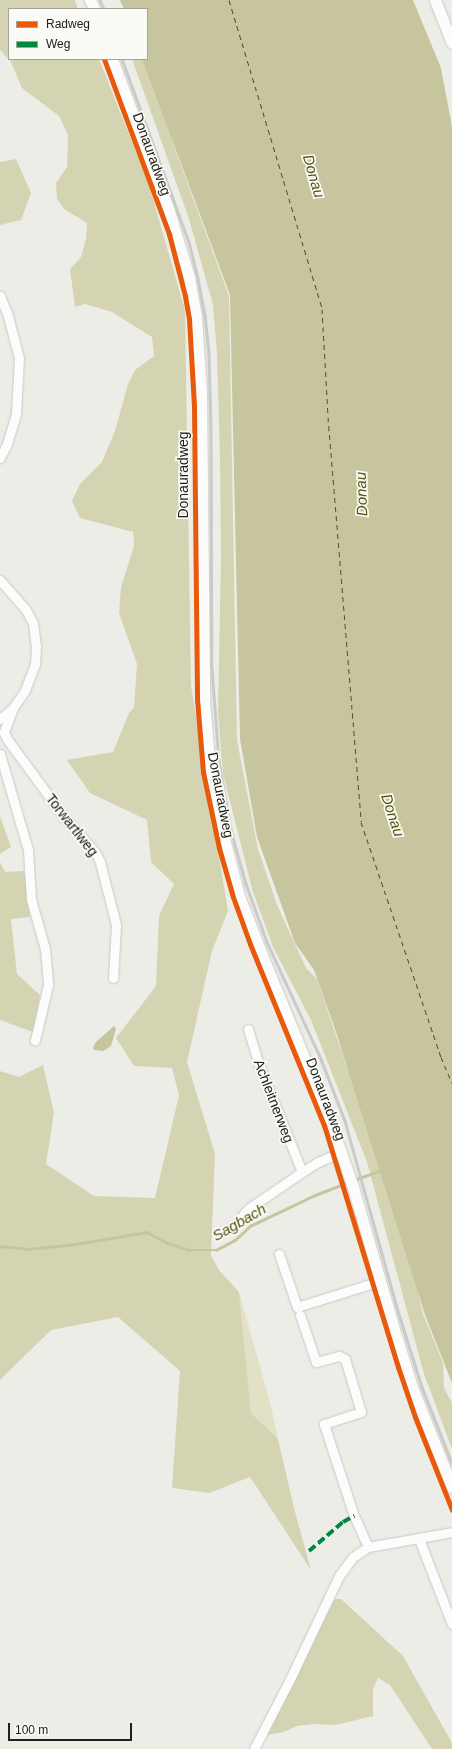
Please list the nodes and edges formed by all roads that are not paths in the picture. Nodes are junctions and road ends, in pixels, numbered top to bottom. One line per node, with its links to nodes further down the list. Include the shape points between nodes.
1 (435, 0): 2 (main road)
2 (452, 43)
3 (112, 60): 13 (main road, via 171,217 189,277 196,316 201,392 204,700 209,760 219,819 244,907)
4 (0, 296): 5 (street, via 20,358 16,414)
5 (0, 458)
6 (0, 580): 7 (street, Torwartlweg, via 26,610 33,623 36,646 31,677)
7 (14, 708): 8 (street); 10 (street, Torwartlweg, via 4,732 7,739 64,817 95,852 100,862 116,925)
8 (0, 719)
9 (0, 754): 12 (street, via 28,850 31,899 45,949 48,985)
10 (113, 978)
11 (248, 1029): 14 (street, Achleitnerweg, via 258,1062)
12 (35, 1040)
13 (341, 1152): 14 (street); 17 (main road)
14 (302, 1172): 15 (street, via 248,1209)
15 (239, 1220)
16 (279, 1254): 17 (street, via 297,1307)
17 (380, 1282): 19 (main road, via 413,1390)
18 (300, 1315): 22 (street, via 316,1362 338,1356 344,1359 361,1412 324,1424 354,1516)
19 (452, 1487)
20 (452, 1532): 21 (street)
21 (419, 1539): 22 (street); 23 (street)
22 (368, 1547): 24 (street, via 353,1556 346,1564)
23 (452, 1624)
24 (254, 1749)

